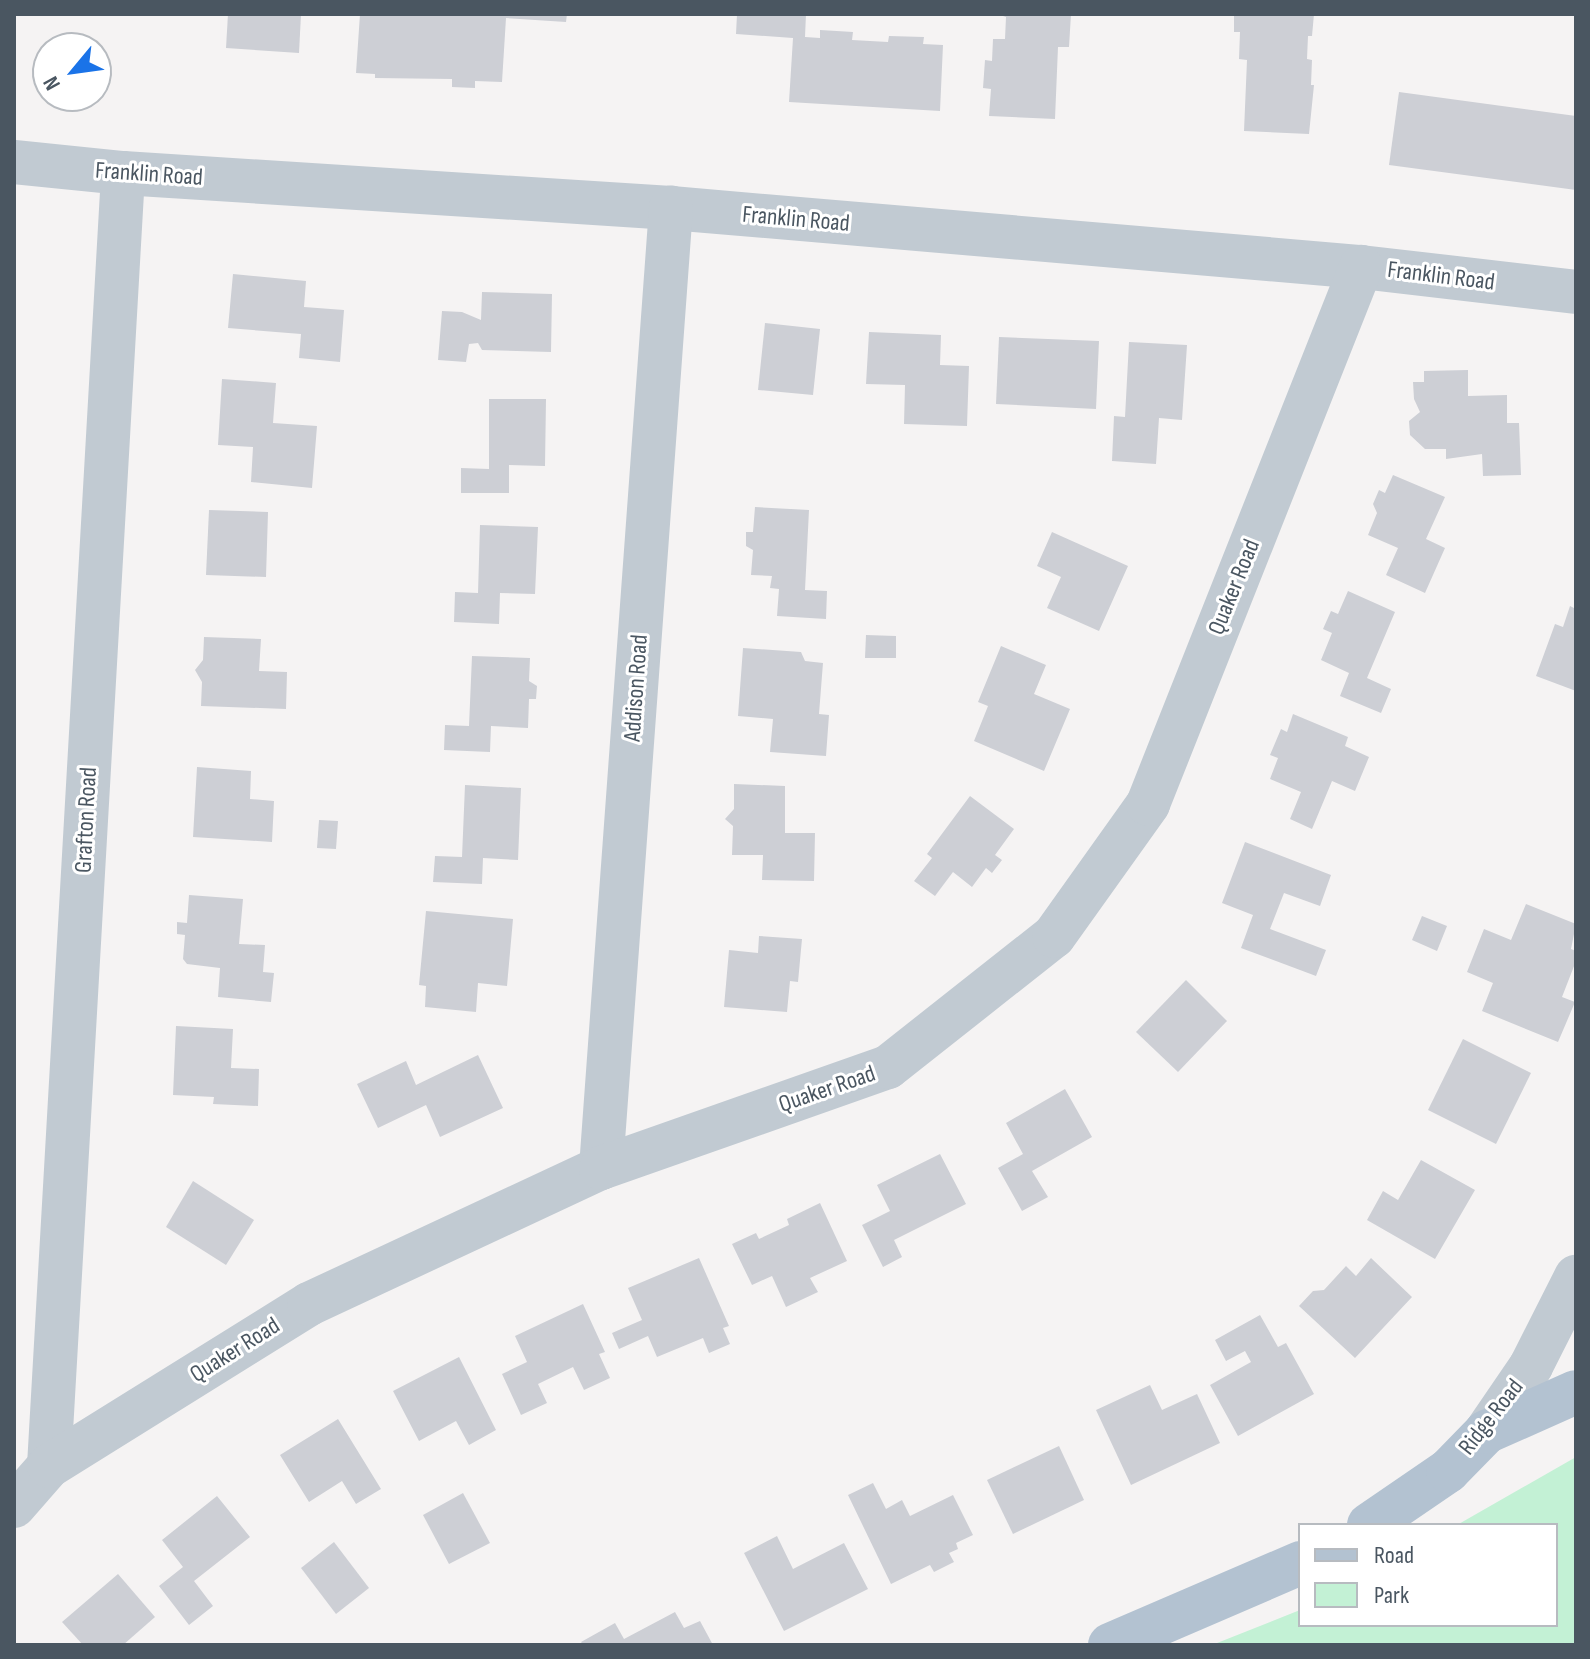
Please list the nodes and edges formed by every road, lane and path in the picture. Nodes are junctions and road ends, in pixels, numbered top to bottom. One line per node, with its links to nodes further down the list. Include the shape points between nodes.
1 (14, 162): 2 (street, Franklin Road)
2 (123, 173): 3 (street, Franklin Road); 10 (street, Grafton Road)
3 (671, 208): 4 (street, Franklin Road); 6 (street, Addison Road)
4 (1361, 267): 5 (street, Franklin Road); 6 (street, Quaker Road, via 1148,804 1054,936 888,1067)
5 (1576, 292)
6 (601, 1168): 10 (street, Quaker Road, via 309,1304)
7 (1576, 1277): 9 (street, Ridge Road, via 1531,1366)
8 (1576, 1392): 9 (main road)
9 (1486, 1432): 12 (main road, Ridge Road, via 1448,1471)
10 (49, 1466): 11 (street, Quaker Road)
11 (14, 1506)
12 (1372, 1523)
13 (1298, 1564): 14 (main road)
14 (1110, 1645)

